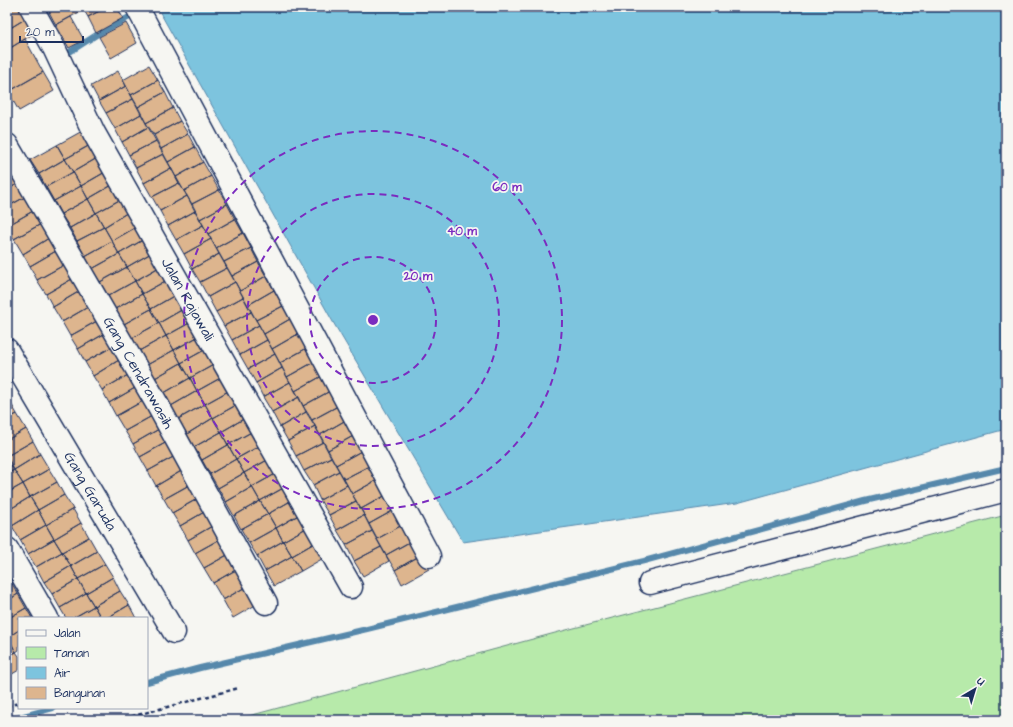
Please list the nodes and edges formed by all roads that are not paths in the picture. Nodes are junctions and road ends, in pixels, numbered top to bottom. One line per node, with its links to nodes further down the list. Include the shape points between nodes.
1 (31, 7): 9 (street, Jalan Rajawali, via 54,48 94,134)
2 (137, 7): 7 (street)
3 (7, 145): 10 (street, Gang Cendrawasih, via 156,402)
4 (7, 350): 12 (street, Gang Garuda)
5 (1006, 490): 8 (street)
6 (7, 549): 11 (street)
7 (429, 556)
8 (650, 583)
9 (351, 587)
10 (266, 603)
11 (46, 617)
12 (174, 632)

